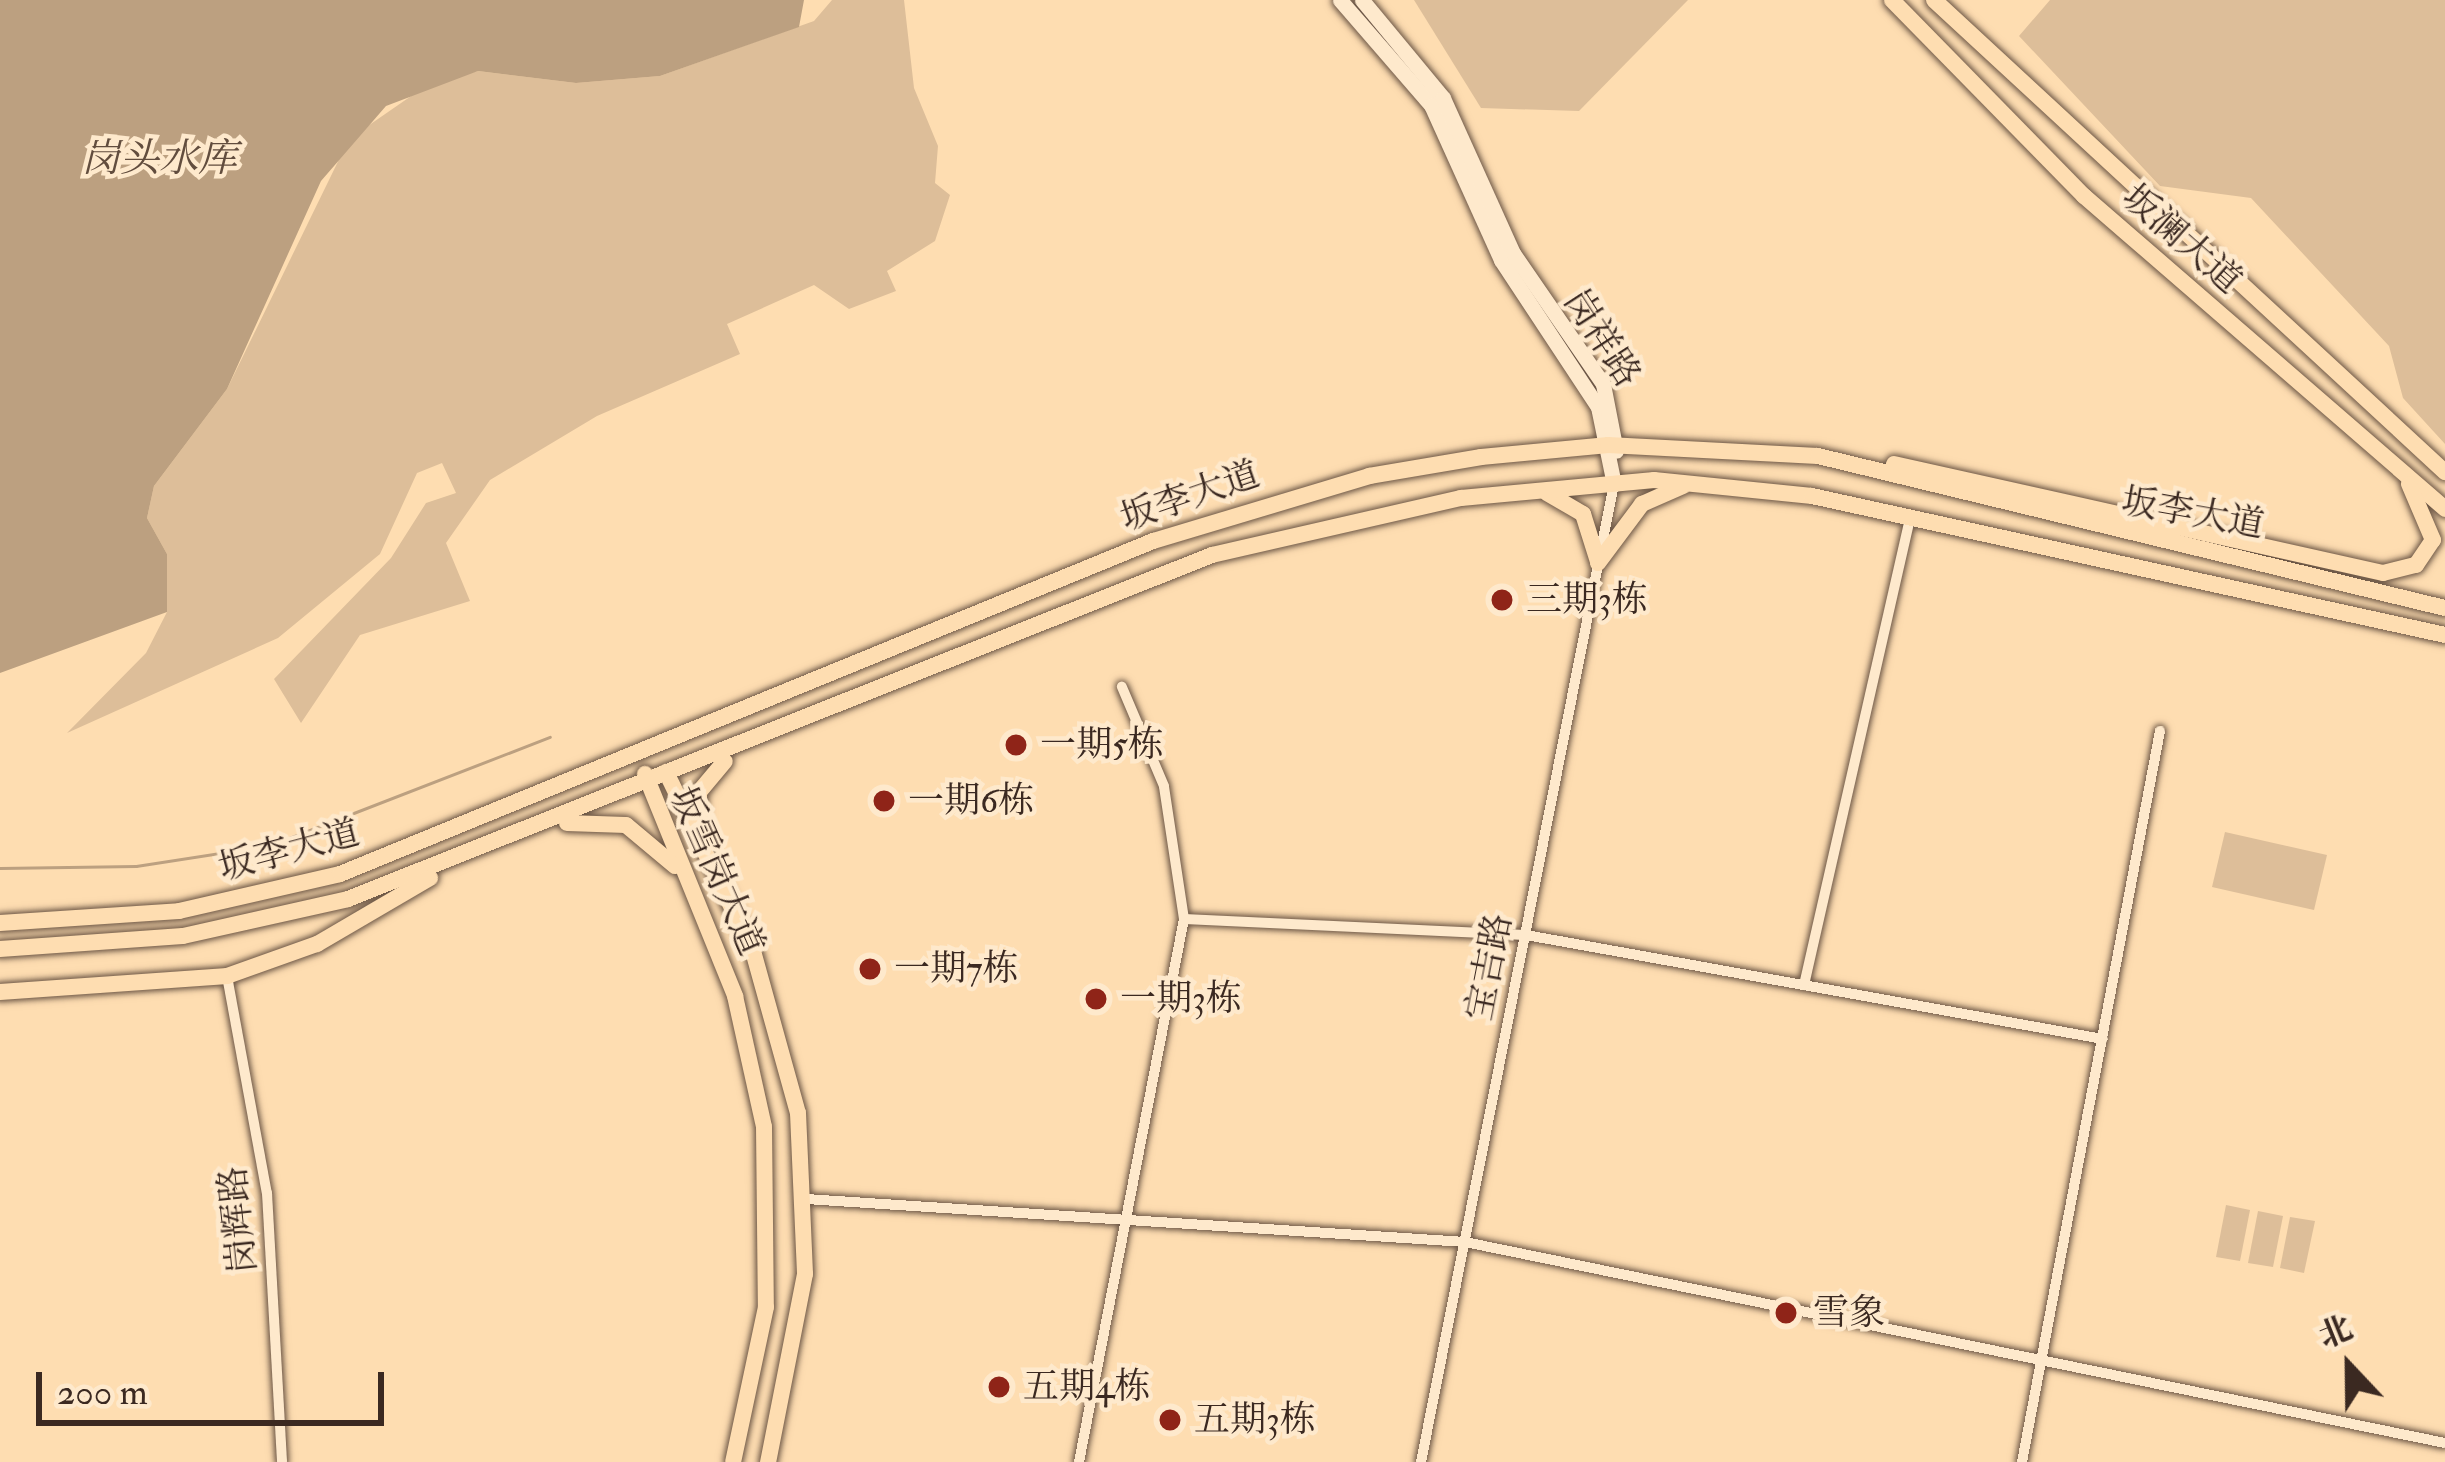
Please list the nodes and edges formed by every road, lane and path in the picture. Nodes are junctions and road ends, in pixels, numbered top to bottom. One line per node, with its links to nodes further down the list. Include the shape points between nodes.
1 (1340, 0): 5 (street, 岗祥路, via 1431,105 1501,260 1581,375)
2 (1361, 0): 5 (street, 岗祥路, via 1443,98 1513,253 1603,384)
3 (1892, 0): 7 (main road, 坂澜大道, via 2084,196)
4 (1934, 0): 8 (main road, 坂澜大道)
5 (1612, 445): 6 (main road, 坂李大道); 9 (street, 岗祥路); 20 (main road, 坂李大道, via 1369,476 1246,509)
6 (1859, 464): 7 (main road, via 1916,465 2383,573 2416,566 2433,540); 15 (main road, 坂李大道)
7 (2395, 464): 12 (main road, 坂澜大道)
8 (2445, 472)
9 (1614, 484): 10 (main road, 坂李大道); 11 (main road, 坂李大道); 14 (street, 宝吉路)
10 (1696, 484): 13 (main road, 坂李大道); 14 (main road, via 1642,504)
11 (1537, 491): 14 (main road, via 1583,514); 19 (main road, 坂李大道, via 1212,555)
12 (2445, 508)
13 (1911, 515): 16 (main road, 坂李大道); 32 (street)
14 (1598, 563): 29 (street, 宝吉路)
15 (2445, 608)
16 (2445, 635)
17 (1122, 687): 27 (street, via 1164,786)
18 (2160, 730): 34 (street)
19 (755, 741): 21 (main road, 坂李大道); 25 (main road, via 699,792)
20 (647, 756): 21 (main road, 坂雪岗大道); 22 (main road, 坂雪岗大道); 28 (main road, 坂李大道, via 300,886 138,916)
21 (671, 776): 22 (main road, 坂李大道); 25 (main road, 坂雪岗大道)
22 (643, 785): 23 (main road, 坂李大道); 26 (main road, 坂雪岗大道)
23 (537, 827): 24 (main road, 坂李大道); 26 (main road, via 616,821)
24 (472, 853): 30 (main road, 坂李大道, via 245,925); 31 (main road, via 343,931)
25 (710, 860): 35 (main road, 坂雪岗大道, via 776,1015)
26 (683, 872): 41 (main road, 坂雪岗大道, via 744,1028 768,1161 766,1306)
27 (1184, 919): 29 (street); 36 (street)
28 (0, 923)
29 (1526, 935): 32 (street); 37 (street, 宝吉路)
30 (0, 949)
31 (227, 976): 33 (main road); 40 (street, 岗辉路, via 267,1193)
32 (1804, 985): 34 (street)
33 (0, 992)
34 (2103, 1040): 38 (street)
35 (806, 1199): 36 (street); 42 (main road, 坂雪岗大道, via 796,1348)
36 (1126, 1220): 37 (street); 43 (street)
37 (1465, 1242): 38 (street); 44 (street, 宝吉路)
38 (2045, 1357): 39 (street); 45 (street)
39 (2445, 1443)
40 (282, 1462)
41 (733, 1462)
42 (768, 1462)
43 (1079, 1462)
44 (1421, 1462)
45 (2021, 1462)

